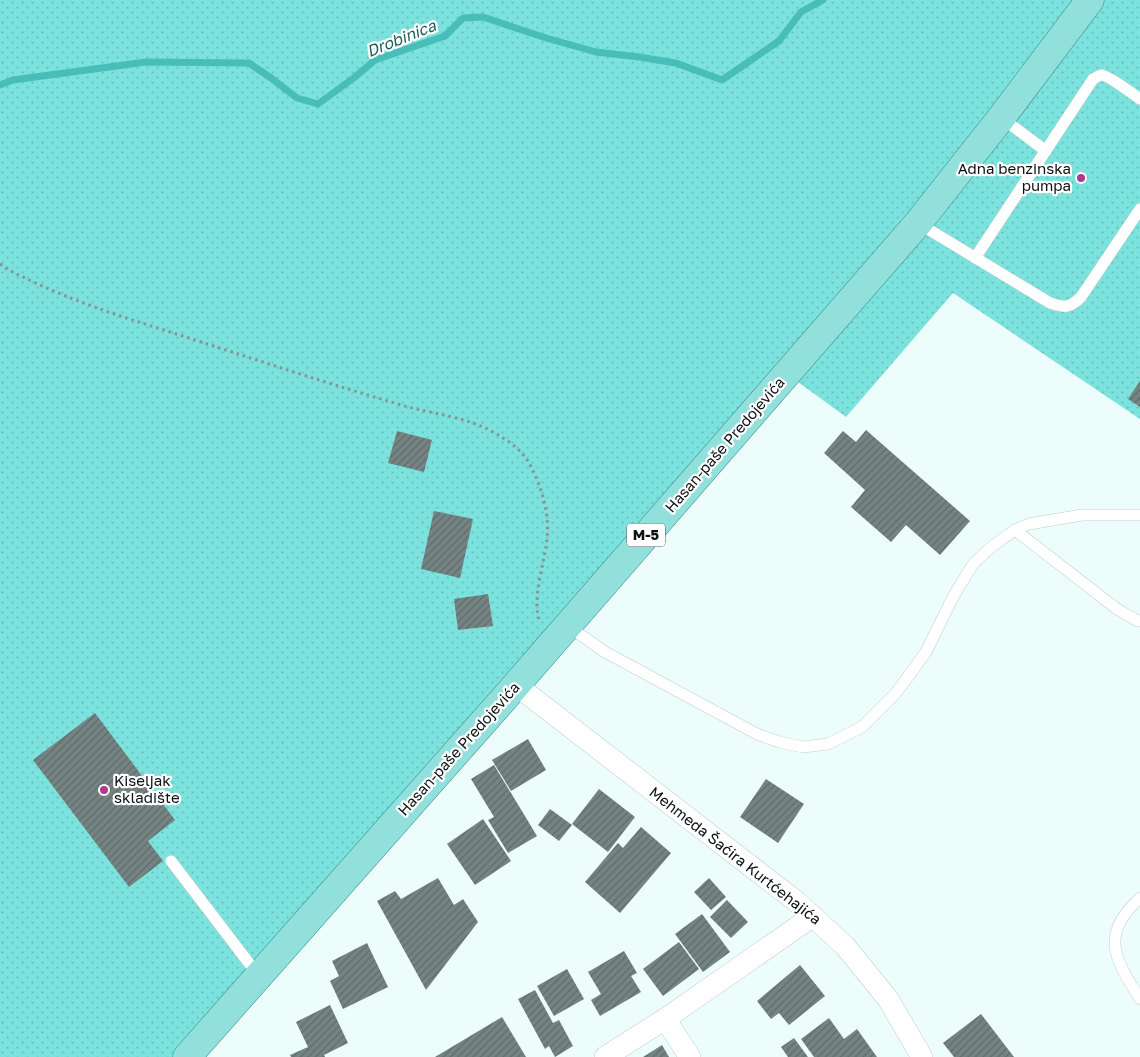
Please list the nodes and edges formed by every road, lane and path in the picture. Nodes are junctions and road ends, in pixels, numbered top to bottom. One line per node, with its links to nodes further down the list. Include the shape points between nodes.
1 (1090, 0): 3 (main road, Hasan-paše Predojevića / M-5)
2 (1140, 99): 4 (lane, via 1109,78 1098,76)
3 (1001, 118): 4 (lane); 6 (main road, Hasan-paše Predojevića / M-5)
4 (1046, 151): 7 (lane)
5 (1140, 209): 7 (lane, via 1081,297 1068,307 1050,303)
6 (918, 224): 7 (lane); 12 (main road, Hasan-paše Predojevića / M-5)
7 (975, 258)
8 (0, 264): 13 (path, via 54,291 115,314 400,405 447,415 484,428 503,439 528,461 547,515 538,614)
9 (1140, 515): 10 (lane, via 1082,515 1028,524)
10 (1016, 530): 11 (lane, via 1117,609); 12 (lane, via 973,564 926,652 896,693 862,728 828,744 803,748 756,734 605,652)
11 (1140, 621)
12 (568, 626): 13 (main road, Hasan-paše Predojevića / M-5)
13 (547, 650): 14 (main road, Hasan-paše Predojevića / M-5)
14 (516, 686): 17 (street, Mehmeda Šaćira Kurtćehajića); 18 (main road, Hasan-paše Predojevića / M-5)
15 (171, 860): 18 (lane)
16 (1140, 898): 19 (lane, via 1121,920 1115,933 1115,950 1122,969)
17 (813, 916): 20 (street); 24 (street, Mehmeda Šaćira Kurtćehajića, via 845,946 888,999)
18 (258, 975): 21 (main road, Hasan-paše Predojevića / M-5)
19 (1140, 999)
20 (664, 1019): 22 (street); 23 (street)
21 (187, 1057)
22 (605, 1057)
23 (690, 1057)
24 (922, 1057)

